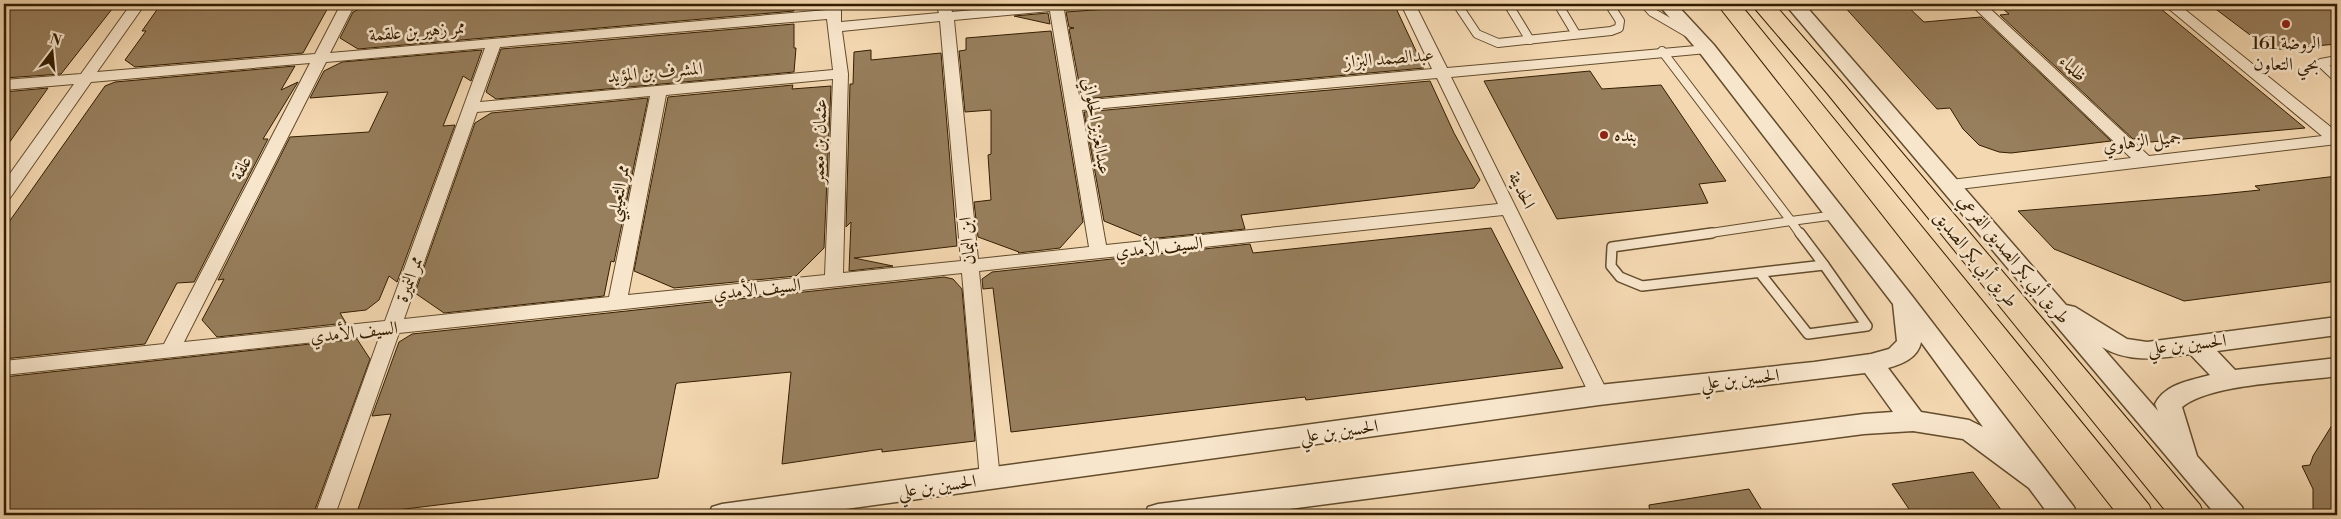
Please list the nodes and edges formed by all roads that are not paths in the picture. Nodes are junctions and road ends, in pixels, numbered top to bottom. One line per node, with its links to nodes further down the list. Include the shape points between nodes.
1 (138, 4): 31 (street)
2 (348, 4): 27 (street, علقة)
3 (1081, 4): 18 (street, ممر زهير بن علقمة)
4 (1408, 4): 29 (street, الحديثة)
5 (1457, 4): 23 (lane, via 1475,35 1487,42)
6 (1508, 4): 23 (lane)
7 (1558, 4): 22 (lane)
8 (1609, 4): 22 (lane, via 1620,20 1620,28 1611,32)
9 (1645, 4): 24 (lane, via 1652,12)
10 (1667, 4): 24 (street)
11 (1683, 4): 24 (street)
12 (1728, 4): 70 (main road, طريق أبي بكر الصديق)
13 (1762, 4): 71 (main road, طريق أبي بكر الصديق)
14 (1788, 4): 21 (street)
15 (1794, 4): 21 (street, طريق أبي بكر الصديق الفرعي)
16 (1977, 4): 38 (street, ظلماء)
17 (2170, 4): 37 (street)
18 (1056, 6): 19 (street, ممر زهير بن علقمة); 35 (street, عبدالعزيز الحلواني)
19 (945, 10): 20 (street, ممر زهير بن علقمة); 46 (street, ابن اليمان)
20 (834, 15): 25 (street, ممر زهير بن علقمة); 30 (street, عثمان بن معمر)
21 (1811, 23): 39 (street, طريق أبي بكر الصديق الفرعي)
22 (1576, 34): 23 (lane)
23 (1530, 40)
24 (1700, 42): 26 (street, عبدالصمد البزاز); 42 (street)
25 (494, 44): 27 (street, ممر زهير بن علقمة); 36 (street, ممر النميرة)
26 (1662, 51): 29 (street, عبدالصمد البزاز); 43 (lane)
27 (319, 59): 31 (street, ممر زهير بن علقمة); 55 (street, علقة)
28 (2337, 60): 32 (lane, via 2322,63)
29 (1443, 72): 35 (street, عبدالصمد البزاز); 41 (street, الحديثة)
30 (841, 74): 34 (street, المشرف بن المؤيد); 48 (street, عثمان بن معمر)
31 (85, 78): 33 (street, ممر زهير بن علقمة); 40 (street)
32 (2337, 78)
33 (4, 85)
34 (659, 91): 36 (street, المشرف بن المؤيد); 51 (street, ممر الثعيلبي)
35 (1074, 106): 44 (street, عبدالعزيز الحلواني)
36 (472, 108): 53 (street, ممر النميرة)
37 (2336, 139): 38 (street, جميل الزهاوي)
38 (2143, 160): 39 (street, جميل الزهاوي)
39 (1951, 185): 50 (street, طريق أبي بكر الصديق الفرعي)
40 (4, 194)
41 (1509, 210): 44 (street, السيف الأمدي); 60 (street, الحديثة)
42 (1836, 215): 43 (lane); 49 (street)
43 (1793, 222): 45 (lane); 47 (lane, via 1612,247 1611,266 1620,277 1642,286)
44 (1099, 253): 46 (street, السيف الأمدي)
45 (1824, 265): 47 (lane); 47 (lane, via 1867,326 1808,334)
46 (970, 267): 48 (street, السيف الأمدي); 63 (street, ابن اليمان)
47 (1760, 273)
48 (834, 281): 51 (street, السيف الأمدي)
49 (1904, 302): 56 (street, الحسين بن علي, via 1909,344 1896,356); 64 (street)
50 (2049, 302): 54 (street, الحسين بن علي, via 2121,347 2147,351); 62 (street, طريق أبي بكر الصديق الفرعي)
51 (617, 304): 53 (street, السيف الأمدي)
52 (2337, 326): 54 (street, الحسين بن علي)
53 (391, 328): 55 (street, السيف الأمدي); 66 (street, ممر النميرة)
54 (2195, 344): 59 (street)
55 (170, 351): 58 (street, السيف الأمدي)
56 (1871, 362): 60 (street, الحسين بن علي); 61 (street)
57 (2337, 367): 59 (street)
58 (4, 368)
59 (2230, 380): 62 (street, via 2183,392 2168,404)
60 (1599, 395): 63 (street, الحسين بن علي)
61 (1913, 421): 64 (street, via 1969,430); 65 (street, via 1864,424)
62 (2190, 467): 72 (street, طريق أبي بكر الصديق الفرعي)
63 (990, 479): 67 (street, الحسين بن علي)
64 (2037, 480): 69 (street)
65 (1241, 510): 68 (street)
66 (325, 515)
67 (722, 515)
68 (1158, 515)
69 (2064, 515)
70 (2137, 515)
71 (2188, 515)
72 (2232, 515)

